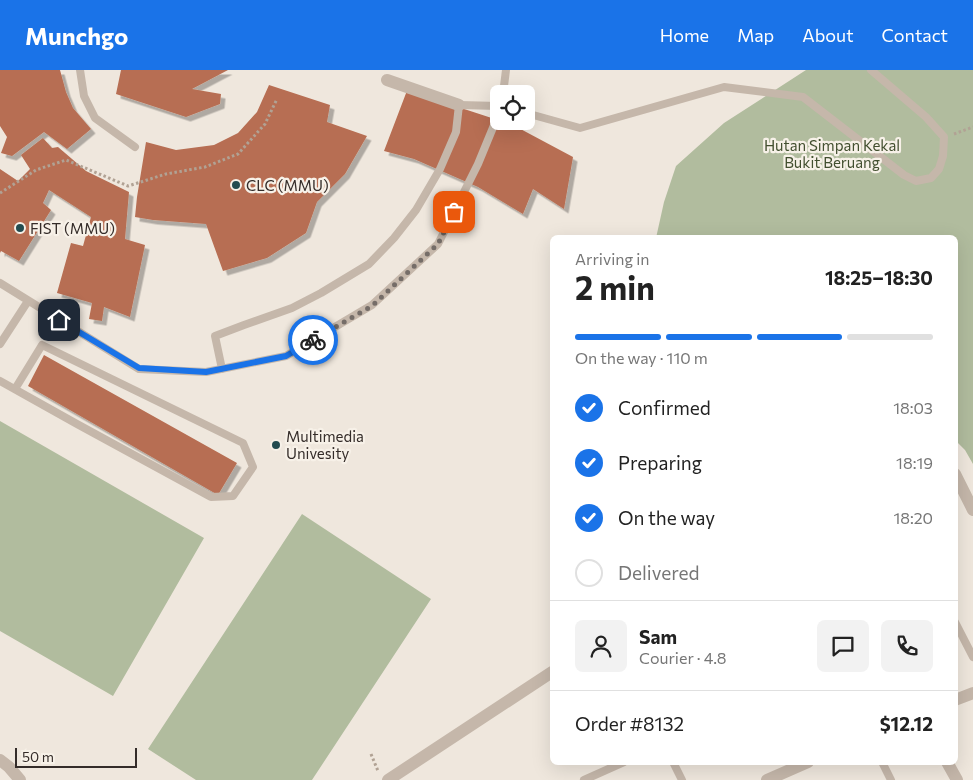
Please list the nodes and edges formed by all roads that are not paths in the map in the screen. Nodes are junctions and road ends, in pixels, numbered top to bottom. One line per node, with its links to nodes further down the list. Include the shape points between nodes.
1 (80, 70): 10 (lane, via 84,96 95,118)
2 (506, 70): 5 (lane)
3 (872, 70): 8 (lane, via 944,137 939,169 931,178 916,181 904,175 803,97 724,87 580,128)
4 (386, 80): 6 (street)
5 (504, 85)
6 (459, 105): 7 (lane); 14 (lane, via 456,132 440,169 416,210 394,238 369,264 321,293 292,308 215,336)
7 (490, 106)
8 (535, 116)
9 (492, 130): 14 (lane, via 438,244 372,306 286,356)
10 (135, 147)
11 (0, 284): 12 (lane)
12 (28, 301): 13 (lane); 14 (lane, via 139,368 206,372)
13 (0, 344)
14 (222, 369)
15 (0, 381): 16 (lane)
16 (15, 389): 16 (lane, via 211,496 233,496 253,467 243,444 42,345)
17 (958, 480): 18 (street)
18 (973, 510)
19 (958, 628): 20 (lane)
20 (973, 657)
21 (550, 673): 32 (street)
22 (973, 693): 23 (street)
23 (958, 699)
24 (0, 760): 31 (street)
25 (617, 765): 33 (lane)
26 (674, 765): 34 (lane)
27 (804, 765): 30 (street)
28 (884, 765): 36 (lane)
29 (950, 765): 37 (street)
30 (791, 775): 35 (street)
31 (20, 780)
32 (388, 780)
33 (584, 780)
34 (682, 780)
35 (767, 780)
36 (891, 780)
37 (957, 780)

